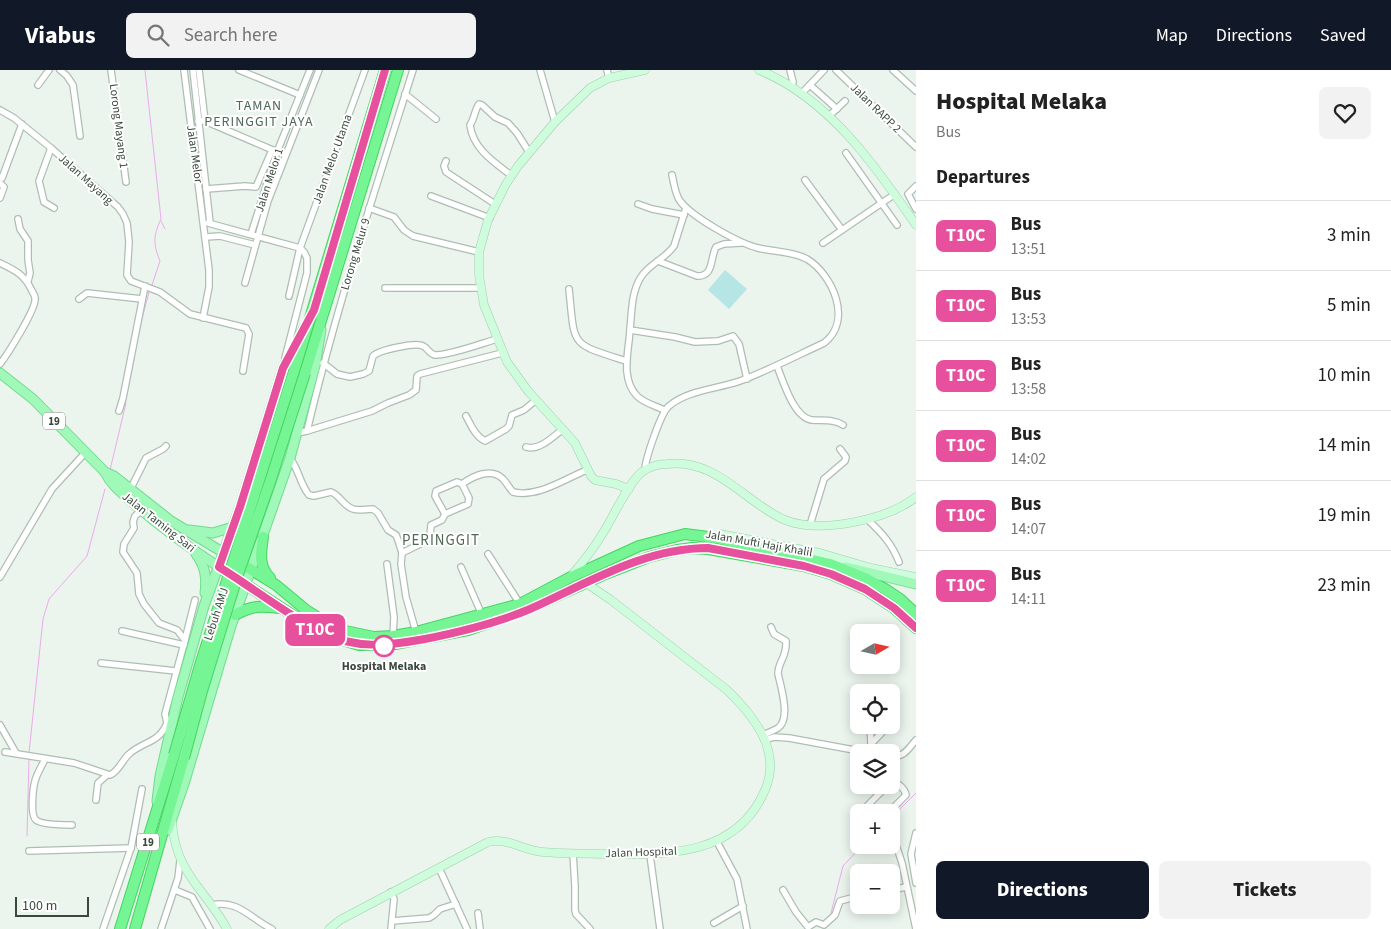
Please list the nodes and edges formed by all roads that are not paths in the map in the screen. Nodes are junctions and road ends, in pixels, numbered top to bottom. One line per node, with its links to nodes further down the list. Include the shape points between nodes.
1 (49, 70): 24 (street)
2 (60, 70): 42 (street, via 73,85)
3 (111, 70): 55 (street, Lorong Mayang 1)
4 (193, 70): 19 (street); 36 (street, Jalan Melor)
5 (199, 70): 37 (street)
6 (239, 70): 30 (street)
7 (319, 70): 23 (street)
8 (365, 70): 80 (street, Jalan Melor Utama)
9 (385, 70): 95 (highway, Lebuh AMJ / 19)
10 (398, 70): 84 (highway, Lebuh AMJ / 19)
11 (412, 70): 28 (street, Lorong Melur 9)
12 (540, 70): 38 (street)
13 (645, 70): 21 (street)
14 (759, 70): 26 (street)
15 (790, 70): 26 (street)
16 (824, 70): 25 (street)
17 (836, 70): 43 (street, Jalan RAPP 2)
18 (893, 70): 27 (street)
19 (184, 71): 46 (street, Jalan Melor)
20 (309, 72): 23 (street); 30 (street, Jalan Melor 1)
21 (619, 72): 22 (street)
22 (608, 74): 38 (street)
23 (317, 77): 41 (street)
24 (38, 84)
25 (810, 84): 29 (street); 32 (street)
26 (792, 87): 29 (street)
27 (916, 91)
28 (405, 94): 35 (street); 65 (street, Lorong Melur 9)
29 (801, 94): 34 (street)
30 (300, 95): 40 (street, Jalan Melor 1)
31 (845, 101): 32 (street)
32 (837, 109): 34 (street)
33 (0, 110): 39 (street, Jalan Mayang)
34 (829, 116): 58 (street)
35 (436, 119)
36 (198, 121): 37 (street); 45 (street, Jalan Melor)
37 (206, 121): 47 (street)
38 (555, 122): 48 (street)
39 (22, 124): 44 (street, Jalan Mayang); 53 (street)
40 (285, 132): 41 (street); 47 (street, Jalan Melor 1)
41 (293, 135): 75 (street)
42 (80, 136)
43 (916, 147)
44 (50, 148): 64 (street, via 39,181 44,202); 88 (street, Jalan Mayang, via 123,214 129,242 127,275 131,281)
45 (202, 150): 46 (street); 57 (street, Jalan Melor)
46 (194, 151): 71 (street, Jalan Melor)
47 (274, 151): 57 (street, via 256,187); 75 (street, Jalan Melor 1)
48 (529, 152): 52 (street); 52 (street, via 508,124 479,104 474,111 471,132 482,152)
49 (846, 153): 61 (street)
50 (446, 162): 62 (street, via 446,172)
51 (672, 175): 66 (street, via 678,199)
52 (512, 176): 62 (street)
53 (1, 180): 60 (street, via 4,187)
54 (805, 180): 74 (street)
55 (126, 182)
56 (916, 186): 67 (street, via 908,194)
57 (206, 189): 71 (street, Jalan Melor)
58 (895, 194): 61 (street); 72 (street)
59 (431, 196): 70 (street)
60 (0, 198)
61 (882, 203): 73 (street); 74 (street)
62 (495, 204): 70 (street)
63 (638, 204): 68 (street)
64 (54, 208)
65 (369, 208): 81 (street, via 394,217 413,236); 85 (street, Lorong Melur 9)
66 (686, 208): 68 (street); 77 (street)
67 (916, 209)
68 (684, 215): 82 (street, via 674,246)
69 (18, 218): 86 (street, via 22,234 28,241)
70 (490, 218): 81 (street)
71 (207, 223): 75 (street); 76 (street, Jalan Melor)
72 (916, 224)
73 (897, 225)
74 (842, 230): 78 (street)
75 (254, 235): 79 (street); 80 (street)
76 (206, 237): 79 (street, via 220,236); 96 (street, Jalan Melor, via 210,278)
77 (743, 243): 82 (street, via 716,247 710,270 702,276); 104 (street, via 804,258 821,272 835,296 839,322 830,338)
78 (823, 243)
79 (255, 245): 87 (street)
80 (300, 248): 92 (street, Jalan Melor Utama); 105 (street, via 307,258 307,273)
81 (479, 252): 90 (street)
82 (658, 260): 98 (street, via 637,284)
83 (0, 263): 86 (street)
84 (336, 275): 85 (street); 97 (highway, Lebuh AMJ / 19)
85 (348, 279): 103 (street, Lorong Melur 9)
86 (28, 281): 102 (street, via 36,298 33,308)
87 (245, 283)
88 (144, 286): 94 (street); 96 (street, Jalan Mayang, via 160,292 184,311)
89 (385, 288): 90 (street)
90 (481, 288): 99 (street)
91 (568, 289): 101 (street, via 573,328 579,342 600,354)
92 (289, 296)
93 (79, 298): 94 (street, via 87,293)
94 (142, 299): 111 (street)
95 (314, 310): 105 (main road); 187 (highway, Lebuh AMJ / 19, bridge, via 200,662)
96 (203, 318): 106 (street, Jalan Mayang, via 246,328 249,334)
97 (322, 319): 103 (main road); 187 (highway, Lebuh AMJ / 19, bridge)
98 (630, 330): 101 (street); 108 (street, via 695,342 718,341 733,336 739,344)
99 (496, 339): 100 (street); 103 (street, via 435,355 416,345 382,351 374,356 369,371 350,377)
100 (502, 353): 109 (street); 115 (street, via 420,374 416,390 409,395 372,411)
101 (626, 361): 110 (street, via 630,382 638,396)
102 (0, 364)
103 (320, 366): 115 (main road)
104 (777, 366): 108 (street); 113 (street, via 791,399 802,415 809,420 834,421)
105 (283, 368): 129 (main road)
106 (243, 371)
107 (0, 373): 119 (main road, Jalan Taming Sari / 19, via 32,398)
108 (747, 378): 110 (street, via 685,397)
109 (536, 400): 112 (street, via 512,416 506,429 485,440 479,437); 114 (street)
110 (664, 410): 122 (street)
111 (119, 411)
112 (466, 416)
113 (843, 426)
114 (563, 429): 117 (street, via 538,447); 121 (street, via 578,447)
115 (302, 432): 120 (main road)
116 (166, 446): 126 (street, via 146,458)
117 (526, 448)
118 (840, 449): 133 (street, via 845,461 824,479)
119 (85, 453): 123 (main road, Jalan Taming Sari / 19); 148 (street, via 52,489)
120 (290, 458): 128 (main road); 140 (street, via 309,495 331,492 354,510 373,509 396,536)
121 (587, 470): 124 (street, via 544,490 527,492 513,492 502,478 491,473 477,475); 125 (street, via 595,480)
122 (645, 470): 125 (street); 133 (street, via 673,463 697,467 728,482 785,519)
123 (105, 472): 126 (main road, Jalan Taming Sari / 19); 130 (main road, Jalan Taming Sari / 19, via 110,482)
124 (462, 484): 131 (street, via 469,501); 131 (street, via 457,482 436,491 435,496)
125 (629, 489): 150 (street, via 602,535)
126 (130, 490): 135 (main road, Jalan Taming Sari / 19)
127 (915, 501): 132 (street)
128 (274, 504): 129 (main road, via 256,542 243,548 234,544); 137 (main road)
129 (240, 507): 134 (main road)
130 (142, 510): 138 (main road, Jalan Taming Sari / 19); 174 (street, via 134,519 134,528 123,552 137,573 139,594 144,604 158,623 176,630)
131 (445, 514): 140 (street, via 442,520 431,525 430,536 424,542)
132 (868, 520): 133 (street); 142 (street, via 888,540)
133 (810, 525)
134 (233, 527): 135 (main road, via 213,533); 139 (main road)
135 (184, 530): 139 (main road, Jalan Taming Sari / 19)
136 (685, 534): 147 (highway, via 716,538); 149 (street, Jalan Mufti Haji Khalil, via 707,532 732,536 820,553); 150 (highway, Jalan Mufti Haji Khalil, via 639,546)
137 (263, 537): 146 (main road); 155 (highway, via 262,565)
138 (193, 550): 144 (main road, Jalan Taming Sari / 19); 160 (main road, via 204,565)
139 (224, 553): 144 (main road); 146 (highway, Jalan Mufti Haji Khalil)
140 (402, 553): 171 (street, via 404,583)
141 (488, 554): 159 (street)
142 (899, 562)
143 (387, 564): 172 (street, via 394,617)
144 (219, 567): 154 (highway, Jalan Mufti Haji Khalil); 160 (main road)
145 (461, 567): 164 (street)
146 (252, 569): 154 (main road); 155 (highway, Jalan Mufti Haji Khalil)
147 (831, 569): 151 (highway, Jalan Mufti Haji Khalil, via 692,548 649,557); 153 (main road); 158 (highway); 165 (highway, via 867,579 900,599)
148 (0, 577)
149 (916, 577)
150 (570, 578): 159 (highway, Jalan Mufti Haji Khalil)
151 (597, 578): 152 (highway, Jalan Mufti Haji Khalil); 156 (street)
152 (586, 583): 156 (street, Jalan Hospital); 161 (highway, Jalan Mufti Haji Khalil, via 528,610 468,630 385,646 359,645 320,633)
153 (916, 584)
154 (246, 585): 161 (highway, Jalan Mufti Haji Khalil); 163 (main road)
155 (276, 585): 172 (highway, Jalan Mufti Haji Khalil, via 336,630 374,637)
156 (599, 591): 181 (street, Jalan Hospital, via 727,690 743,706)
157 (195, 600): 174 (street)
158 (882, 601): 162 (highway); 173 (highway)
159 (520, 604): 164 (highway, Jalan Mufti Haji Khalil)
160 (204, 606): 166 (main road)
161 (281, 608): 163 (highway, via 250,607)
162 (894, 608): 165 (highway); 169 (highway)
163 (235, 615): 167 (main road)
164 (482, 615): 171 (highway, Jalan Mufti Haji Khalil)
165 (916, 615)
166 (201, 616): 167 (main road, via 216,590 226,586 231,594); 177 (main road)
167 (231, 626): 198 (main road)
168 (771, 627): 181 (street, via 774,634 786,641 785,657 778,669 784,701 782,723)
169 (916, 628)
170 (122, 630): 174 (street)
171 (416, 632): 172 (highway, Jalan Mufti Haji Khalil)
172 (393, 636)
173 (916, 637)
174 (184, 642): 176 (street)
175 (101, 663): 176 (street)
176 (176, 671): 177 (street, via 165,714)
177 (169, 724): 190 (street, via 160,736 129,754 115,772); 197 (main road)
178 (0, 725): 186 (street)
179 (870, 734): 183 (street)
180 (880, 734): 183 (street)
181 (764, 737): 184 (street); 201 (street, Jalan Hospital, via 770,766 762,797 747,819)
182 (916, 740): 188 (street)
183 (871, 744)
184 (850, 749)
185 (5, 752): 186 (street)
186 (16, 753): 189 (street)
187 (179, 756): 197 (highway, Lebuh AMJ / 19); 205 (highway, Lebuh AMJ / 19)
188 (900, 757)
189 (45, 759): 190 (street, via 74,763); 199 (street, via 33,790 34,818 50,824)
190 (107, 775): 194 (street, via 98,783)
191 (900, 786): 196 (street, via 906,795)
192 (142, 789): 202 (street)
193 (879, 794): 195 (street)
194 (96, 800)
195 (869, 804)
196 (897, 804)
197 (157, 814): 227 (highway, Lebuh AMJ / 19)
198 (171, 820): 205 (main road); 208 (street)
199 (72, 825)
200 (916, 834): 209 (street)
201 (716, 840): 207 (street, Jalan Hospital, via 691,850); 221 (street, via 735,874)
202 (131, 848): 203 (street); 226 (street)
203 (29, 851)
204 (573, 853): 207 (street, Jalan Hospital); 211 (street, Jalan Hospital, via 541,852 507,841 494,841); 239 (street, via 575,910)
205 (158, 854): 228 (highway, Lebuh AMJ / 19)
206 (899, 854): 210 (street)
207 (650, 855): 240 (street)
208 (180, 860): 215 (street); 220 (street, via 190,879)
209 (912, 861): 210 (street); 212 (street)
210 (902, 863): 213 (street)
211 (439, 868): 217 (street, Jalan Hospital); 219 (street)
212 (916, 883)
213 (906, 887): 214 (street); 242 (street)
214 (900, 888)
215 (175, 890): 229 (street); 230 (street, via 192,897)
216 (784, 890): 218 (street, via 807,927 835,915 840,902)
217 (391, 892): 223 (street, Jalan Hospital); 224 (street, via 394,899)
218 (850, 899)
219 (456, 904): 224 (street, via 440,909 429,918); 237 (street)
220 (212, 905): 231 (street); 232 (street); 233 (street, via 236,906)
221 (743, 906): 225 (street); 241 (street)
222 (478, 913): 238 (street)
223 (340, 920): 234 (street); 235 (street, Jalan Hospital)
224 (392, 921): 236 (street)
225 (714, 923)
226 (103, 929)
227 (120, 929)
228 (135, 929)
229 (161, 929)
230 (210, 929)
231 (221, 929)
232 (227, 929)
233 (272, 929)
234 (324, 929)
235 (329, 929)
236 (391, 929)
237 (467, 929)
238 (480, 929)
239 (590, 929)
240 (660, 929)
241 (746, 929)
242 (916, 929)

